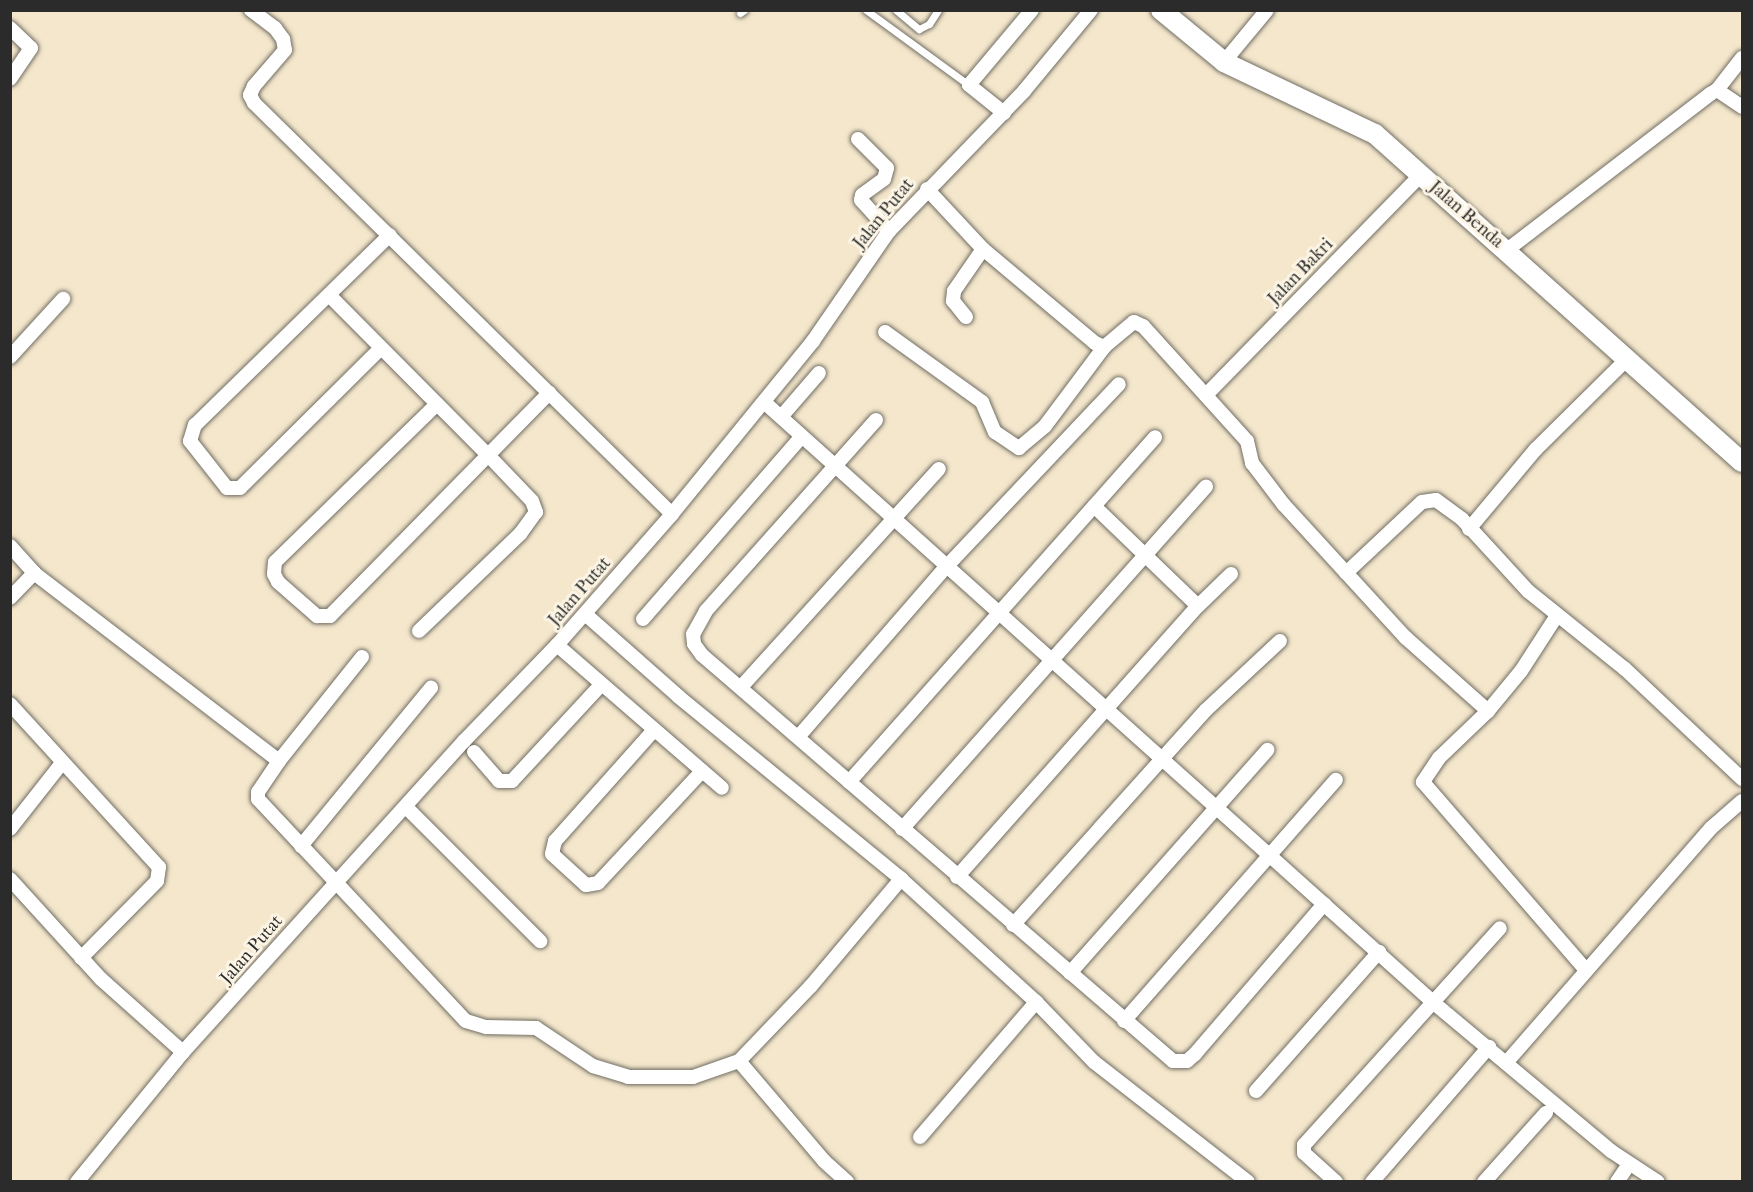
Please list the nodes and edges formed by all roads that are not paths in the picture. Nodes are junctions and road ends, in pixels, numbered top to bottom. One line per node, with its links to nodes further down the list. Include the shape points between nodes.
1 (251, 10): 21 (street, via 275,28 284,39 285,50 254,86 250,95 254,103)
2 (866, 10): 13 (lane)
3 (896, 10): 4 (lane, via 919,29 929,24)
4 (938, 10)
5 (1032, 10): 13 (street)
6 (1091, 10): 16 (street, Jalan Putat)
7 (1161, 10): 11 (street, Jalan Benda)
8 (1267, 10): 11 (street)
9 (10, 28): 12 (street, via 31,48)
10 (1743, 58): 14 (street)
11 (1224, 62): 18 (street, Jalan Benda, via 1353,121 1375,134)
12 (10, 79)
13 (969, 85): 16 (street)
14 (1717, 90): 15 (street); 23 (street)
15 (1743, 107)
16 (1004, 113): 19 (street, Jalan Putat)
17 (858, 139): 20 (street, via 886,168 884,179 862,195 861,200)
18 (1421, 175): 23 (street, Jalan Benda); 35 (street, Jalan Bakri)
19 (927, 189): 20 (street, Jalan Putat); 22 (street)
20 (889, 231): 36 (street, Jalan Putat)
21 (390, 235): 24 (street); 34 (street)
22 (983, 249): 26 (street, via 954,291 953,302); 28 (street, via 1057,315)
23 (1507, 250): 31 (street, Jalan Benda)
24 (330, 296): 29 (street); 29 (street, via 190,430 190,441 226,488 240,488)
25 (63, 299): 30 (street)
26 (966, 317)
27 (885, 332): 28 (street, via 982,402 995,432 1020,448 1045,426)
28 (1104, 347): 35 (street, via 1134,322)
29 (380, 349): 37 (street)
30 (10, 357)
31 (1624, 360): 43 (street, Jalan Benda, via 1679,402); 50 (street, via 1536,449)
32 (819, 373): 38 (street)
33 (1119, 384): 53 (street)
34 (549, 393): 42 (street); 48 (street)
35 (1207, 394): 55 (street, via 1247,441 1252,463 1266,483)
36 (764, 402): 38 (street); 48 (street, Jalan Putat)
37 (437, 404): 42 (street); 42 (street, via 275,562 278,582 317,616 330,616)
38 (781, 417): 40 (street)
39 (876, 420): 44 (street)
40 (802, 436): 44 (street); 62 (street)
41 (1155, 437): 47 (street)
42 (489, 456): 63 (street, via 532,501 536,512 520,534)
43 (1743, 462)
44 (836, 464): 49 (street); 69 (street, via 697,623 694,644)
45 (939, 469): 49 (street)
46 (1206, 486): 52 (street)
47 (1094, 506): 52 (street); 60 (street)
48 (672, 514): 59 (street, Jalan Putat)
49 (894, 516): 53 (street); 69 (street)
50 (1469, 529): 55 (street, via 1442,504 1428,499); 61 (street)
51 (10, 546): 54 (street)
52 (1146, 555): 58 (street); 67 (street)
53 (947, 566): 60 (street); 75 (street)
54 (34, 573): 57 (street); 79 (street)
55 (1346, 573): 73 (street, via 1406,638)
56 (1231, 574): 58 (street)
57 (10, 598)
58 (1198, 606): 72 (street)
59 (585, 614): 65 (street, Jalan Putat); 95 (street, via 679,697)
60 (997, 614): 67 (street); 84 (street)
61 (1556, 617): 73 (street, via 1521,671); 82 (street, via 1624,669)
62 (644, 619)
63 (419, 631)
64 (1280, 641): 78 (street, via 1206,710)
65 (557, 645): 68 (street); 88 (street, Jalan Putat)
66 (362, 657): 79 (street)
67 (1053, 662): 72 (street); 90 (street)
68 (600, 686): 74 (street); 77 (street, via 512,781 499,781)
69 (742, 686): 75 (street)
70 (430, 688): 91 (street)
71 (10, 704): 80 (street)
72 (1107, 711): 78 (street); 93 (street)
73 (1488, 711): 103 (street, via 1439,758 1423,782)
74 (654, 730): 81 (street); 81 (street, via 555,841 552,854 586,885 598,883)
75 (799, 736): 84 (street)
76 (1267, 750): 87 (street)
77 (474, 752)
78 (1162, 758): 87 (street); 98 (street)
79 (279, 761): 91 (street, via 258,792 258,799)
80 (62, 763): 89 (street); 102 (street, via 148,853 161,874)
81 (702, 771): 85 (street)
82 (1743, 779)
83 (1336, 780): 92 (street)
84 (849, 782): 90 (street)
85 (722, 788)
86 (1743, 801): 103 (street, via 1711,828)
87 (1216, 806): 92 (street); 104 (street)
88 (406, 807): 96 (street, Jalan Putat); 100 (street)
89 (10, 829)
90 (902, 829): 93 (street)
91 (301, 846): 96 (street)
92 (1269, 856): 97 (street); 107 (street)
93 (957, 877): 98 (street)
94 (10, 879): 102 (street)
95 (901, 879): 105 (street); 110 (street, via 811,986)
96 (335, 882): 109 (street, Jalan Putat); 110 (street, via 466,1021 486,1027 536,1028 593,1066 627,1077 693,1077)
97 (1324, 904): 101 (street); 107 (street, via 1187,1061 1173,1061)
98 (1013, 925): 104 (street)
99 (1500, 928): 106 (street)
100 (540, 941)
101 (1379, 952): 106 (street); 112 (street)
102 (81, 957): 109 (street)
103 (1586, 970): 111 (street)
104 (1070, 974): 107 (street)
105 (1036, 1002): 114 (street); 118 (street, via 1094,1062)
106 (1434, 1002): 108 (street); 119 (street, via 1304,1145 1304,1153)
107 (1124, 1021)
108 (1489, 1047): 111 (street); 120 (street)
109 (183, 1052): 116 (street, Jalan Putat)
110 (739, 1061): 117 (street, via 824,1161)
111 (1506, 1063): 115 (street)
112 (1256, 1091)
113 (1546, 1113): 121 (street)
114 (920, 1137)
115 (1629, 1164): 122 (street); 123 (street)
116 (77, 1182)
117 (847, 1182)
118 (1248, 1182)
119 (1336, 1182)
120 (1372, 1182)
121 (1484, 1182)
122 (1617, 1182)
123 (1658, 1182)

